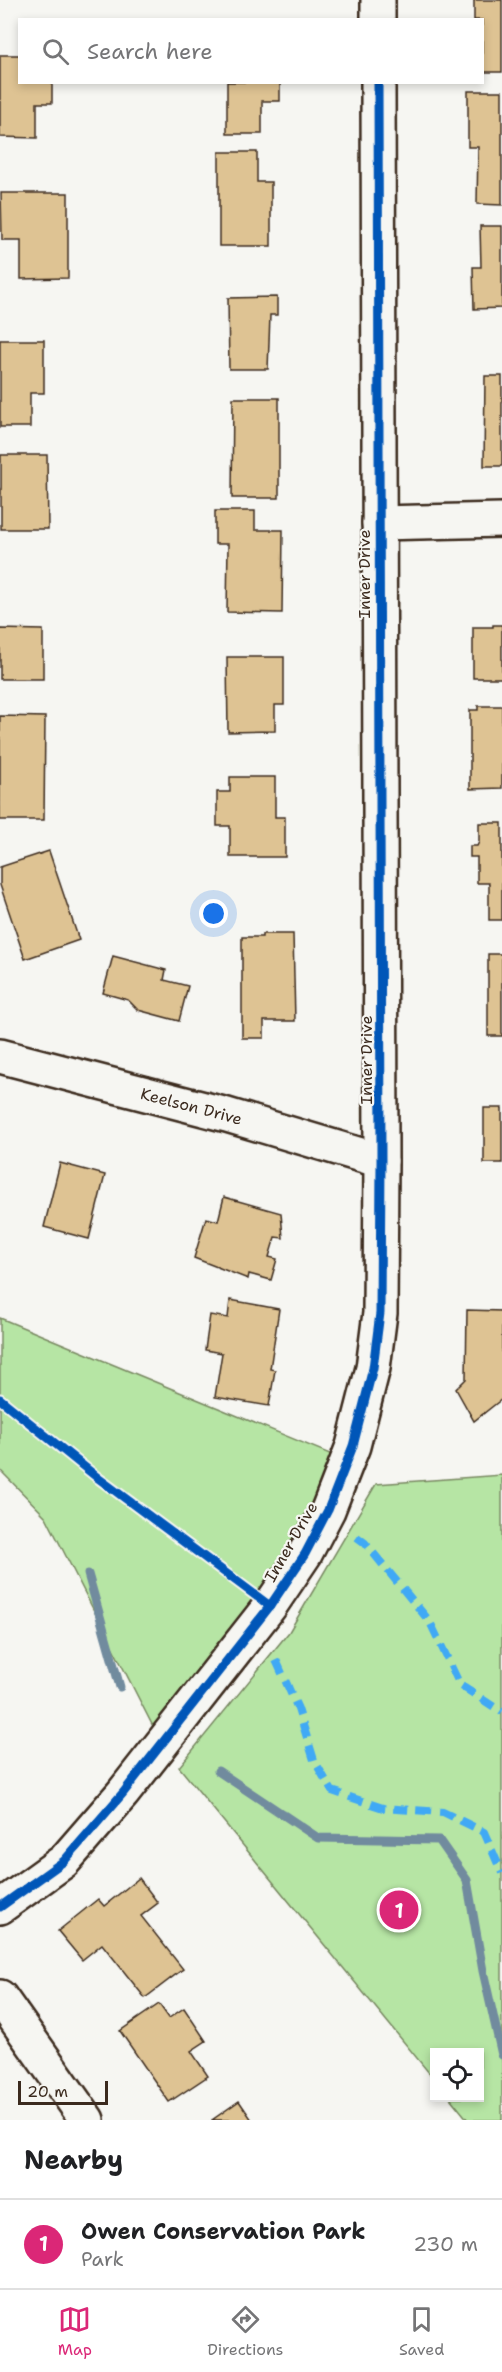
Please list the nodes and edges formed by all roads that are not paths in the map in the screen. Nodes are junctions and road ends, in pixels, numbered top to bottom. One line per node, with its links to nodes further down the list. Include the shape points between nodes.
1 (378, 0): 2 (street)
2 (378, 18)
3 (378, 84): 5 (street, Inner Drive)
4 (502, 520): 5 (street)
5 (379, 523): 7 (street, Inner Drive)
6 (0, 1056): 7 (street, Keelson Drive, via 227,1115)
7 (381, 1161): 8 (street, Inner Drive, via 380,1313 373,1368 353,1446 324,1519 270,1606 123,1793 64,1861)
8 (0, 1908)
9 (0, 1997): 10 (street)
10 (87, 2120)

